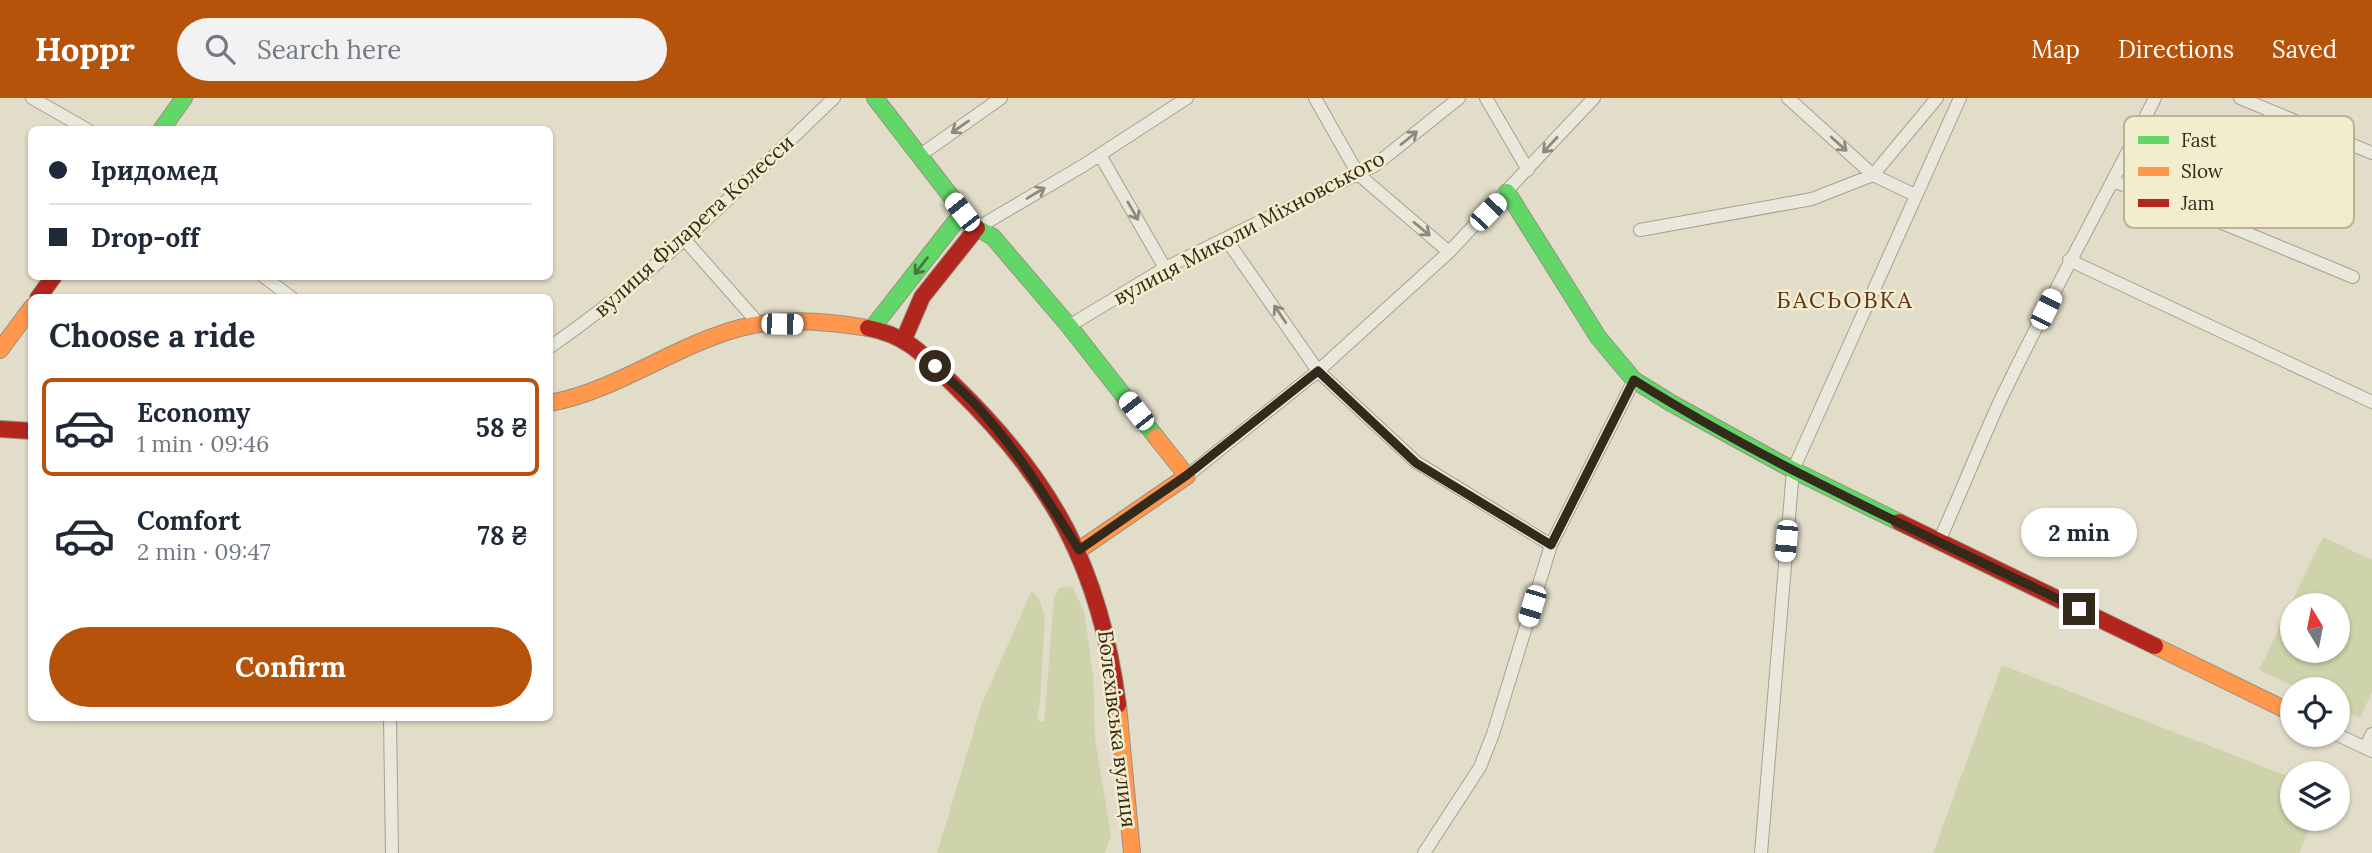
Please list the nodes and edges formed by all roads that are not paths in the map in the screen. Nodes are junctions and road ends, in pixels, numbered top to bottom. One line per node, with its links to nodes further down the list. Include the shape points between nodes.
1 (32, 98): 18 (street)
2 (184, 98): 19 (main road)
3 (834, 98): 37 (street, вулиця Філарета Колесси)
4 (875, 98): 23 (main road)
5 (1002, 98): 23 (street, one-way to 23)
6 (1187, 98): 22 (street)
7 (1315, 98): 26 (street)
8 (1459, 98): 26 (street, вулиця Миколи Міхновського, one-way to 8)
9 (1486, 98): 25 (street)
10 (1594, 98): 25 (street, one-way to 25)
11 (1788, 98): 27 (street, one-way to 27)
12 (1937, 98): 27 (street)
13 (1960, 98): 31 (street)
14 (2155, 98): 16 (street)
15 (2240, 98): 17 (street)
16 (2146, 116)
17 (2283, 116)
18 (81, 126)
19 (164, 126)
20 (2354, 146): 21 (street)
21 (2372, 153)
22 (1100, 155): 33 (street, one-way to 22); 40 (street, one-way to 40)
23 (919, 156): 32 (main road)
24 (2124, 159): 28 (street)
25 (1528, 170): 30 (street)
26 (1358, 174): 36 (street, вулиця Миколи Міхновського); 38 (street, one-way to 38)
27 (1873, 174): 31 (street); 35 (street, via 1812,199)
28 (2113, 181): 29 (street); 39 (street)
29 (2124, 185)
30 (1507, 192): 38 (street); 52 (main road, via 1598,337)
31 (1915, 195): 57 (street)
32 (962, 212): 33 (main road); 47 (main road, one-way to 47)
33 (977, 228): 46 (main road, via 993,237); 48 (main road, via 922,297)
34 (2234, 228): 41 (street)
35 (1640, 230)
36 (1226, 239): 40 (street, вулиця Миколи Міхновського); 51 (street, one-way to 36)
37 (685, 240): 45 (street); 49 (street, вулиця Філарета Колесси)
38 (1449, 251): 51 (street)
39 (2069, 260): 54 (street); 59 (street, via 1998,405)
40 (1165, 268): 46 (street, вулиця Миколи Міхновського)
41 (2353, 277)
42 (268, 280): 43 (street)
43 (287, 294)
44 (28, 312): 50 (main road)
45 (760, 324): 47 (main road); 53 (main road, via 726,331 577,398)
46 (1069, 326): 58 (main road)
47 (873, 327): 48 (main road)
48 (904, 339): 61 (main road, Болехівська вулиця, via 980,409 1005,439)
49 (553, 345)
50 (0, 350)
51 (1318, 371): 58 (street); 60 (street, via 1416,463)
52 (1634, 380): 57 (main road); 60 (street)
53 (553, 402)
54 (2372, 402)
55 (0, 429): 56 (main road)
56 (28, 431)
57 (1793, 470): 59 (main road); 70 (street)
58 (1187, 475): 61 (main road)
59 (1939, 541): 62 (main road)
60 (1551, 545): 69 (street, via 1480,767)
61 (1079, 550): 68 (main road, Болехівська вулиця, via 1107,637)
62 (2280, 707)
63 (390, 721): 67 (street)
64 (2372, 733): 66 (street)
65 (2350, 740): 66 (street)
66 (2369, 749)
67 (392, 853)
68 (1132, 853)
69 (1424, 853)
70 (1761, 853)

